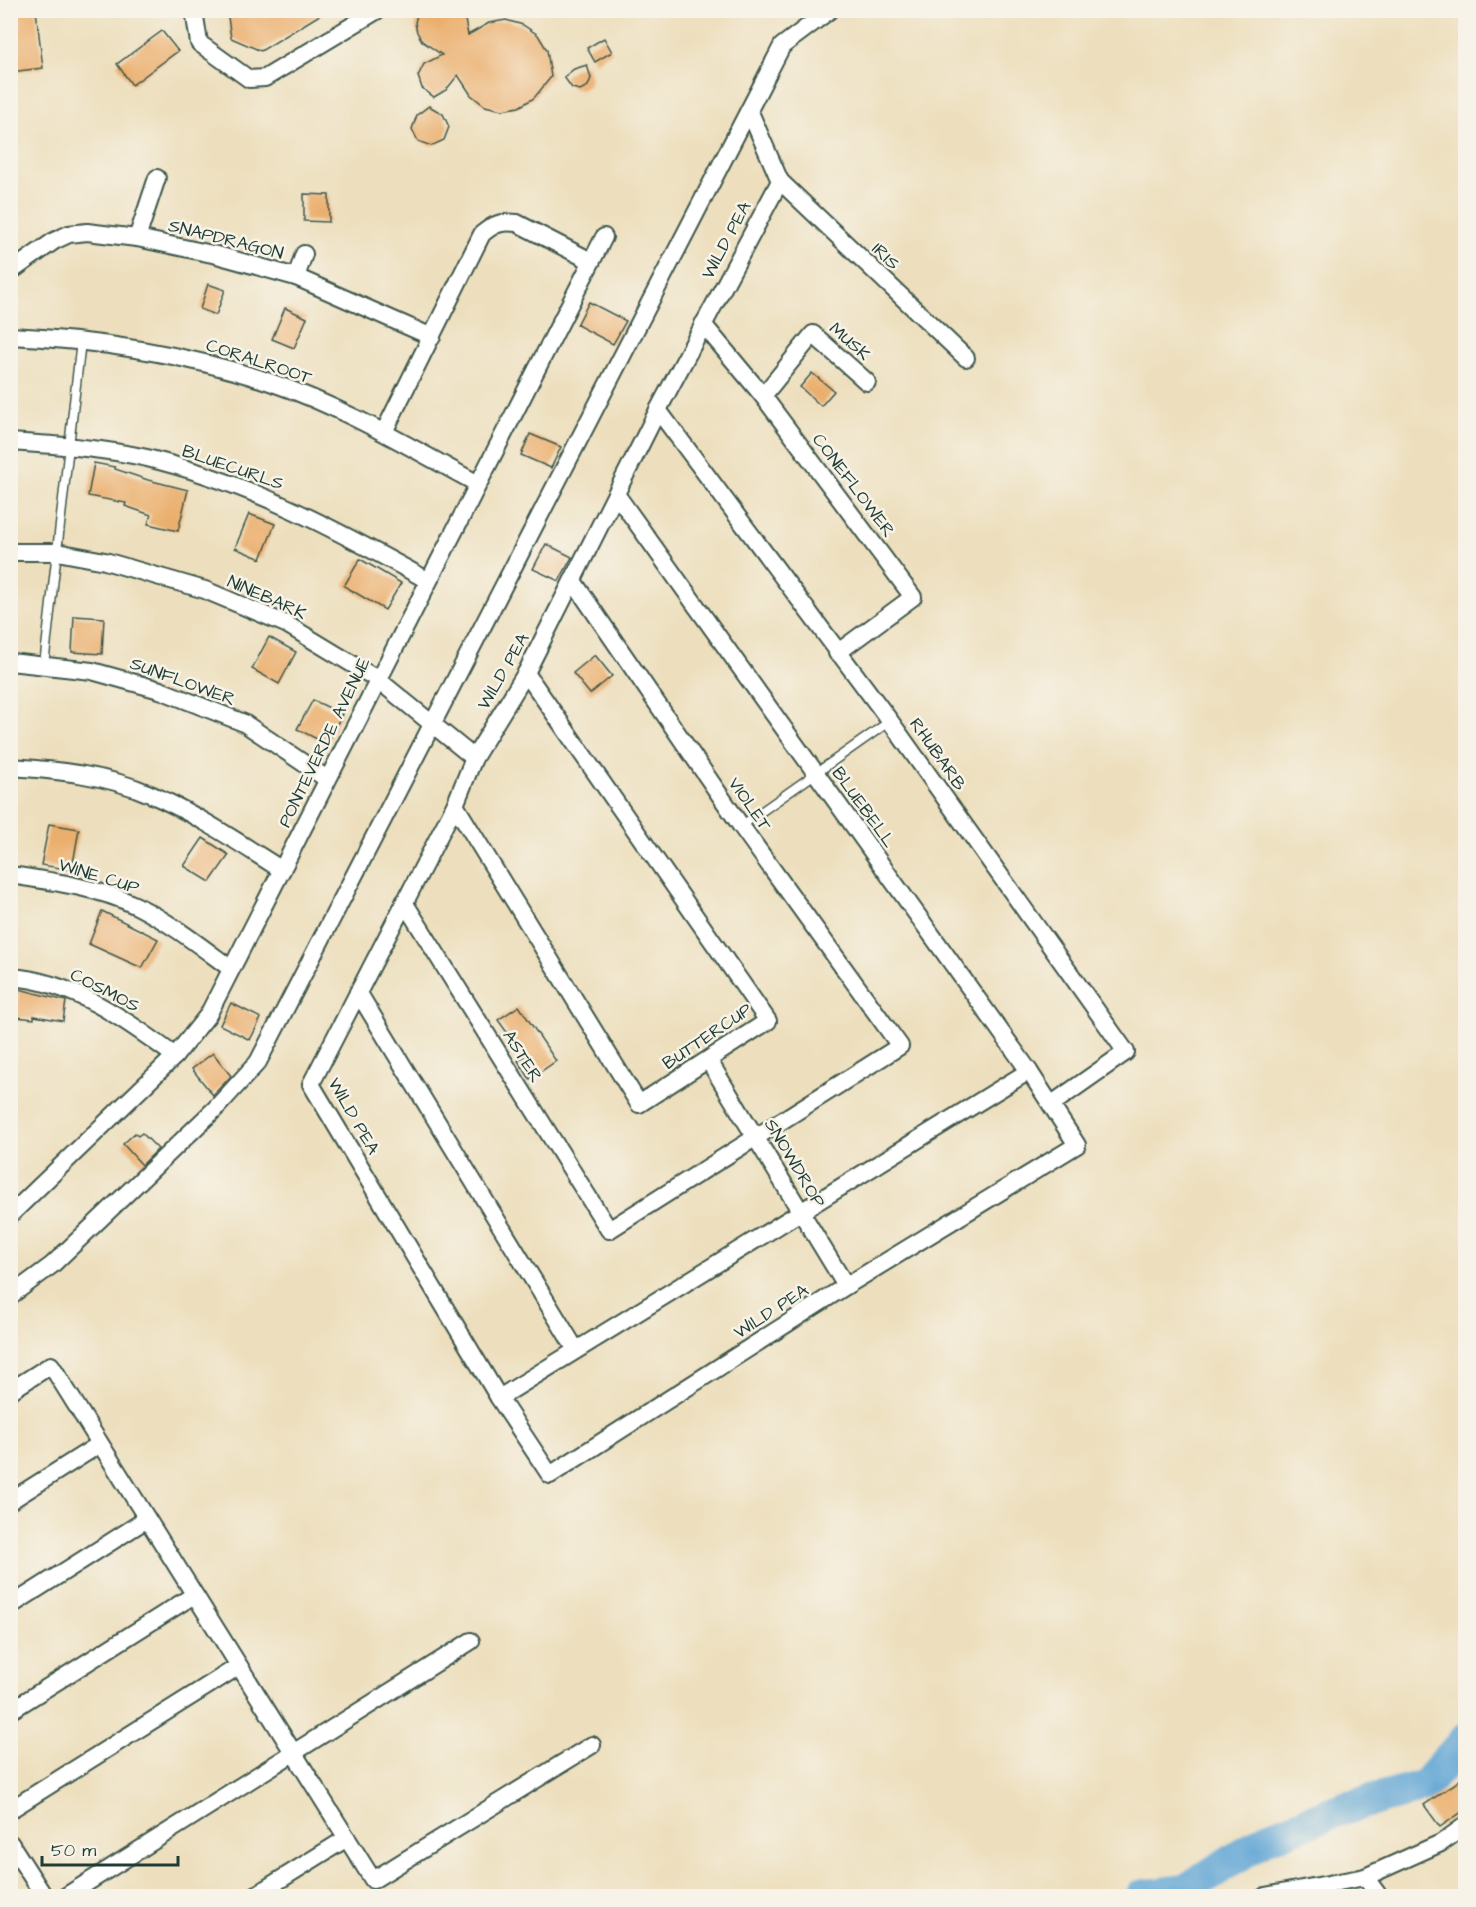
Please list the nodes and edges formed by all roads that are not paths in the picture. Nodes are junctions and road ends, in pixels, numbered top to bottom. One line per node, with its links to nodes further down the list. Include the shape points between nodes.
1 (194, 10): 2 (street, via 199,43 249,79 265,78)
2 (378, 10)
3 (830, 10): 4 (street, via 782,46)
4 (749, 110): 6 (street); 36 (street)
5 (157, 178): 8 (street)
6 (780, 181): 13 (street, WILD PEA); 17 (street, IRIS)
7 (604, 237): 10 (street, PONTEVERDE AVENUE)
8 (137, 238): 11 (street, SNAPDRAGON, via 87,232 69,234); 12 (street, SNAPDRAGON)
9 (304, 254): 12 (street)
10 (591, 261): 15 (street, via 517,223 495,224 482,234); 24 (street, PONTEVERDE AVENUE)
11 (10, 272)
12 (296, 277): 15 (street, SNAPDRAGON)
13 (703, 324): 19 (street, CONEFLOWER); 20 (street, WILD PEA)
14 (10, 336): 16 (street, CORALROOT)
15 (432, 337): 21 (street)
16 (81, 339): 21 (street, CORALROOT, via 188,359 270,382); 23 (lane)
17 (966, 358)
18 (867, 382): 19 (street, MUSK, via 813,334)
19 (763, 396): 30 (street, CONEFLOWER, via 913,597)
20 (658, 410): 25 (street, WILD PEA); 30 (street, RHUBARB)
21 (384, 432): 24 (street, CORALROOT)
22 (10, 442): 23 (street, BLUECURLS)
23 (69, 446): 27 (lane); 28 (street, BLUECURLS, via 147,458 244,488 323,522)
24 (478, 484): 28 (street, PONTEVERDE AVENUE)
25 (616, 494): 29 (street, WILD PEA); 39 (street, BLUEBELL)
26 (10, 552): 27 (street, NINEBARK)
27 (57, 552): 32 (lane); 34 (street, NINEBARK, via 105,561 205,590 286,624)
28 (427, 580): 34 (street, PONTEVERDE AVENUE)
29 (573, 581): 33 (street, WILD PEA); 42 (street, VIOLET)
30 (837, 653): 35 (street, RHUBARB)
31 (10, 662): 32 (street, SUNFLOWER)
32 (44, 665): 40 (street, SUNFLOWER, via 92,671 160,690 244,723)
33 (526, 673): 37 (street, WILD PEA); 50 (street, BUTTERCUP, via 768,1021)
34 (377, 679): 36 (street, NINEBARK); 40 (street, PONTEVERDE AVENUE)
35 (890, 721): 39 (lane); 52 (street, RHUBARB, via 1126,1052)
36 (432, 723): 37 (street, NINEBARK); 58 (street, via 258,1062 215,1109 60,1256)
37 (474, 758): 41 (street, WILD PEA)
38 (10, 767): 43 (street, via 102,778 148,793 187,811)
39 (815, 773): 42 (lane); 51 (street, BLUEBELL)
40 (327, 779): 43 (street, PONTEVERDE AVENUE)
41 (455, 805): 45 (street, WILD PEA); 50 (street, BUTTERCUP, via 639,1104)
42 (741, 826): 53 (street, VIOLET, via 900,1046)
43 (282, 870): 46 (street, PONTEVERDE AVENUE)
44 (10, 875): 46 (street, WINE CUP, via 135,905)
45 (404, 902): 48 (street, WILD PEA); 53 (street, ASTER, via 609,1230)
46 (230, 968): 49 (street, PONTEVERDE AVENUE, via 208,1015)
47 (10, 977): 49 (street, COSMOS, via 62,988 89,999 131,1023)
48 (358, 992): 59 (street); 61 (street, WILD PEA, via 311,1084)
49 (175, 1056): 56 (street, PONTEVERDE AVENUE)
50 (709, 1061): 53 (street, SNOWDROP)
51 (1029, 1071): 52 (street, BLUEBELL); 55 (street)
52 (1052, 1104): 54 (street, BLUEBELL)
53 (757, 1137): 55 (street, SNOWDROP)
54 (1077, 1145): 57 (street, WILD PEA)
55 (801, 1212): 57 (street, SNOWDROP); 59 (street)
56 (10, 1215)
57 (846, 1286): 61 (street, WILD PEA, via 550,1475)
58 (10, 1296)
59 (576, 1350): 61 (street)
60 (10, 1391): 62 (street, via 51,1365)
61 (499, 1398)
62 (100, 1444): 63 (street); 64 (street)
63 (10, 1501)
64 (147, 1520): 65 (street); 66 (street)
65 (194, 1594): 68 (street); 69 (street)
66 (10, 1606)
67 (471, 1641): 71 (street)
68 (239, 1666): 71 (street); 72 (street)
69 (10, 1711)
70 (592, 1746): 74 (street, via 373,1881)
71 (294, 1753): 74 (street); 78 (street)
72 (10, 1810)
73 (1466, 1826): 76 (street, via 1441,1843)
74 (347, 1838): 79 (street)
75 (10, 1843): 77 (street)
76 (1365, 1877): 80 (street); 81 (street)
77 (44, 1896)
78 (66, 1896)
79 (254, 1896)
80 (1265, 1896)
81 (1379, 1896)

